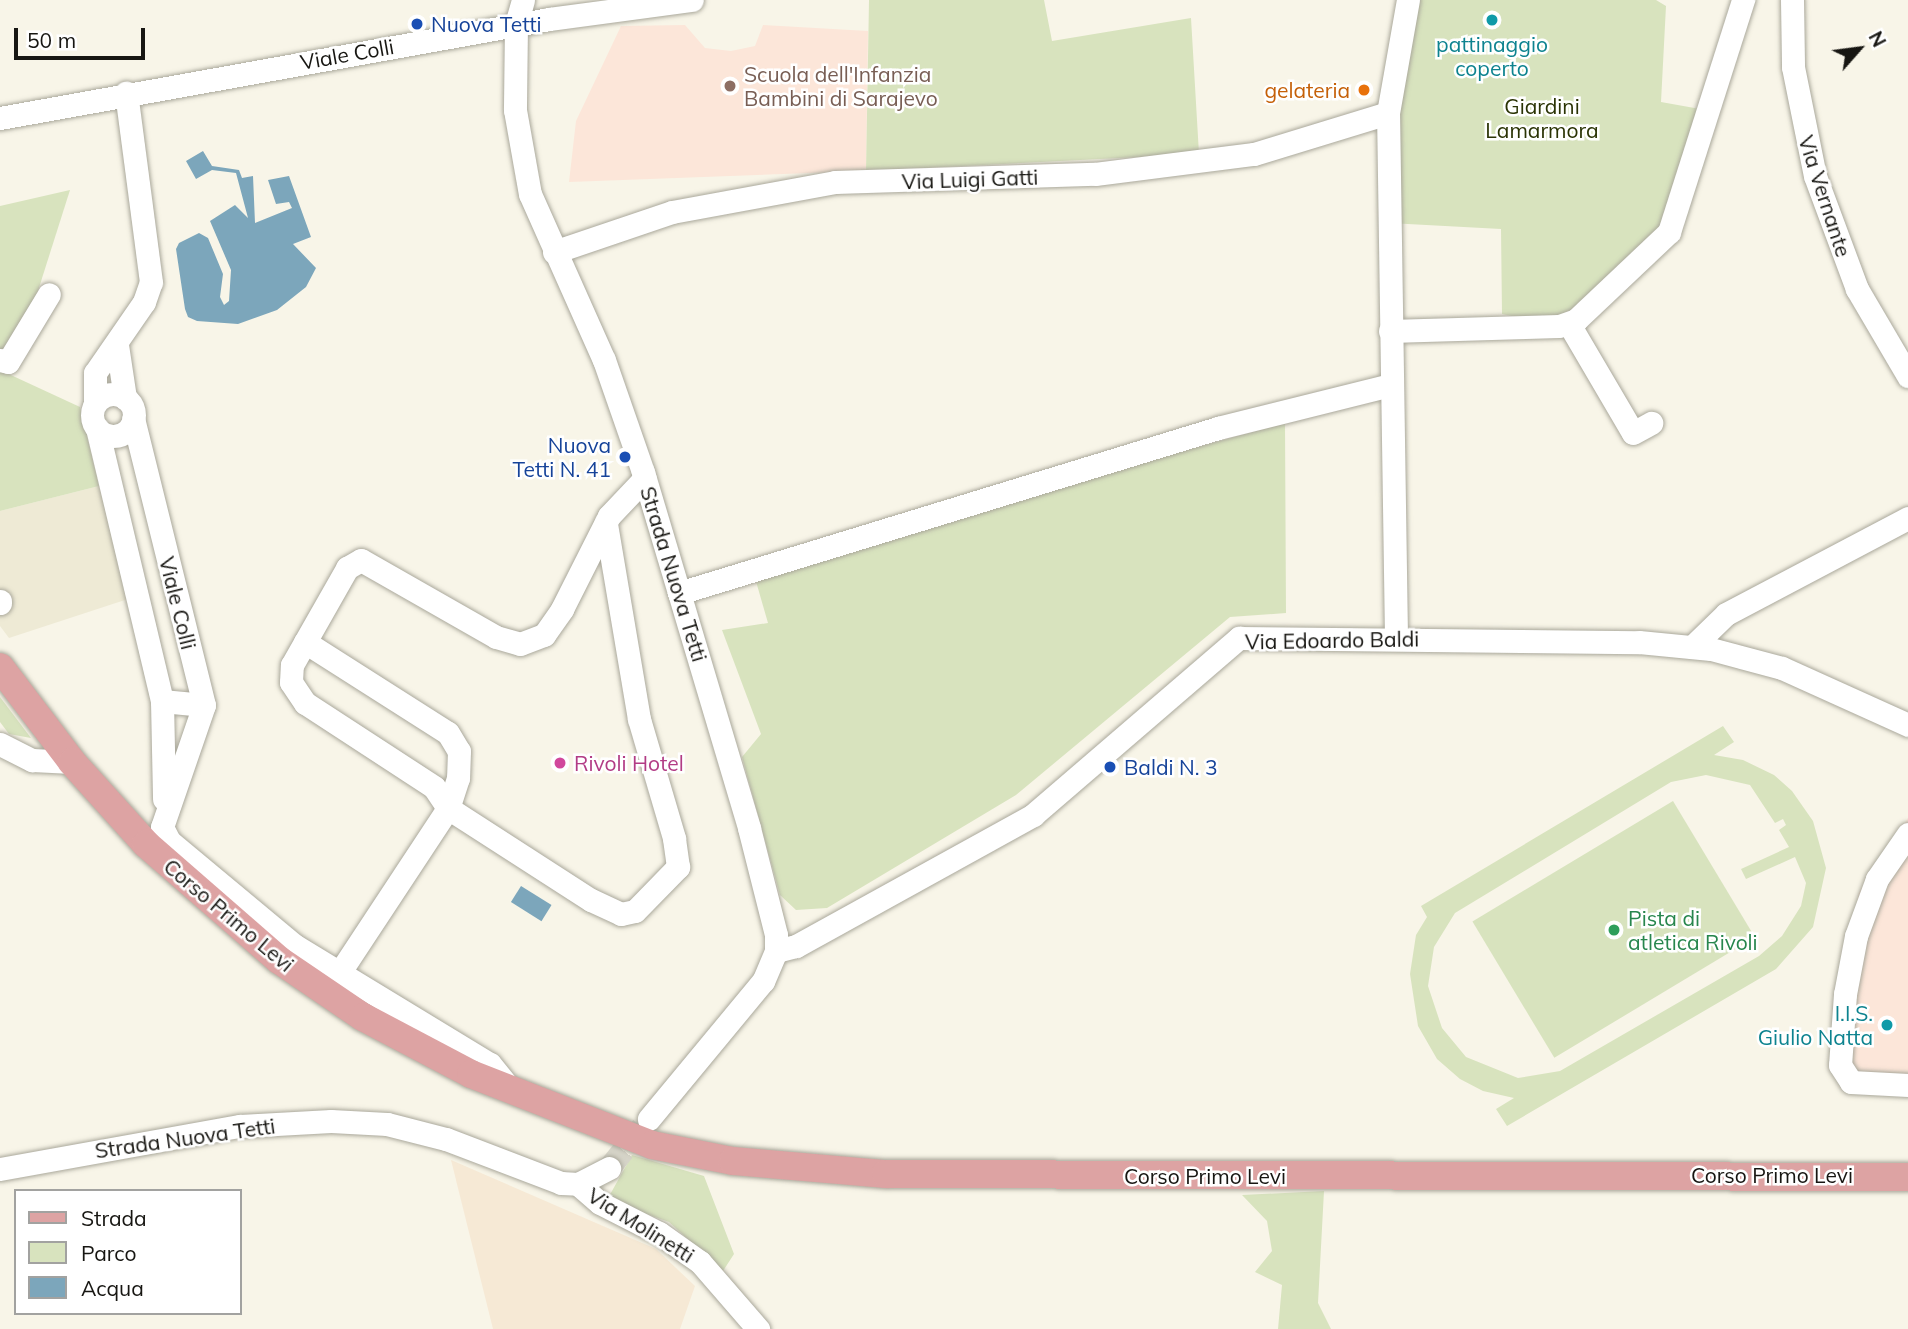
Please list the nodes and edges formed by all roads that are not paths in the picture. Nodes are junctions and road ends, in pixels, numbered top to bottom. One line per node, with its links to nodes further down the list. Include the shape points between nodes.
1 (523, 0): 6 (street, Strada Nuova Tetti)
2 (692, 0): 6 (street, Viale Colli)
3 (1408, 0): 8 (street)
4 (1791, 0): 16 (street, Via Vernante, via 1793,67 1815,176 1857,289)
5 (1740, 9): 12 (street, via 1669,232)
6 (516, 24): 7 (street, Viale Colli); 10 (street, Strada Nuova Tetti, via 519,141 530,194)
7 (126, 93): 9 (street, Viale Colli); 14 (street, via 151,282)
8 (1388, 113): 10 (street, Via Luigi Gatti, via 1254,154 1095,174 835,183 672,212); 13 (street)
9 (0, 118)
10 (554, 253): 22 (street, Strada Nuova Tetti, via 604,360)
11 (49, 294): 15 (street, via 9,362)
12 (1570, 324): 13 (street); 20 (street, via 1633,433)
13 (1390, 331): 17 (street)
14 (117, 345): 18 (street, via 95,373); 19 (street, Viale Colli)
15 (0, 360)
16 (1908, 376)
17 (1391, 384): 25 (street, via 1218,428); 26 (street)
18 (95, 403): 19 (street, via 113,394); 21 (street, via 92,416)
19 (130, 409): 21 (street, via 121,435 108,435); 31 (street, Viale Colli)
20 (1651, 423)
21 (96, 428): 30 (street, Viale Colli)
22 (645, 478): 24 (street); 25 (street, Strada Nuova Tetti)
23 (1908, 518): 28 (street, via 1726,614)
24 (606, 523): 27 (street, via 544,635 520,644 496,637 361,560 347,568); 35 (street, via 639,719 674,838 678,867 635,911 621,914)
25 (679, 593): 38 (street, Strada Nuova Tetti, via 762,874)
26 (1396, 637): 28 (street, Via Edoardo Baldi); 38 (street, Via Edoardo Baldi, via 1239,638 1033,815 821,933)
27 (305, 642): 35 (street, via 292,665 291,682 305,703 434,787); 35 (street, via 448,733 458,751 458,778)
28 (1692, 647): 32 (street, Via Edoardo Baldi, via 1782,668)
29 (0, 667): 34 (main road, Corso Primo Levi)
30 (162, 701): 31 (street); 36 (street, Viale Colli)
31 (204, 705): 36 (street)
32 (1908, 725)
33 (0, 744): 34 (street, via 32,760)
34 (72, 762): 41 (main road, Corso Primo Levi, via 146,844 279,960 363,1017)
35 (448, 808): 39 (street)
36 (162, 827): 39 (street, via 169,841 212,879)
37 (1908, 834): 40 (street, via 1877,879 1856,936 1845,994 1840,1065 1851,1082)
38 (776, 951): 42 (street, via 753,995)
39 (338, 975): 41 (street, Corso Primo Levi, via 481,1058)
40 (1908, 1085)
41 (514, 1094): 45 (main road, Corso Primo Levi, via 652,1145 733,1161 846,1172)
42 (649, 1119)
43 (609, 1168): 46 (street)
44 (0, 1169): 46 (street, Strada Nuova Tetti, via 240,1126 331,1121 387,1124 446,1139 561,1183)
45 (1908, 1177)
46 (578, 1184): 47 (street, Via Molinetti, via 600,1203 659,1233 700,1262)
47 (758, 1329)

